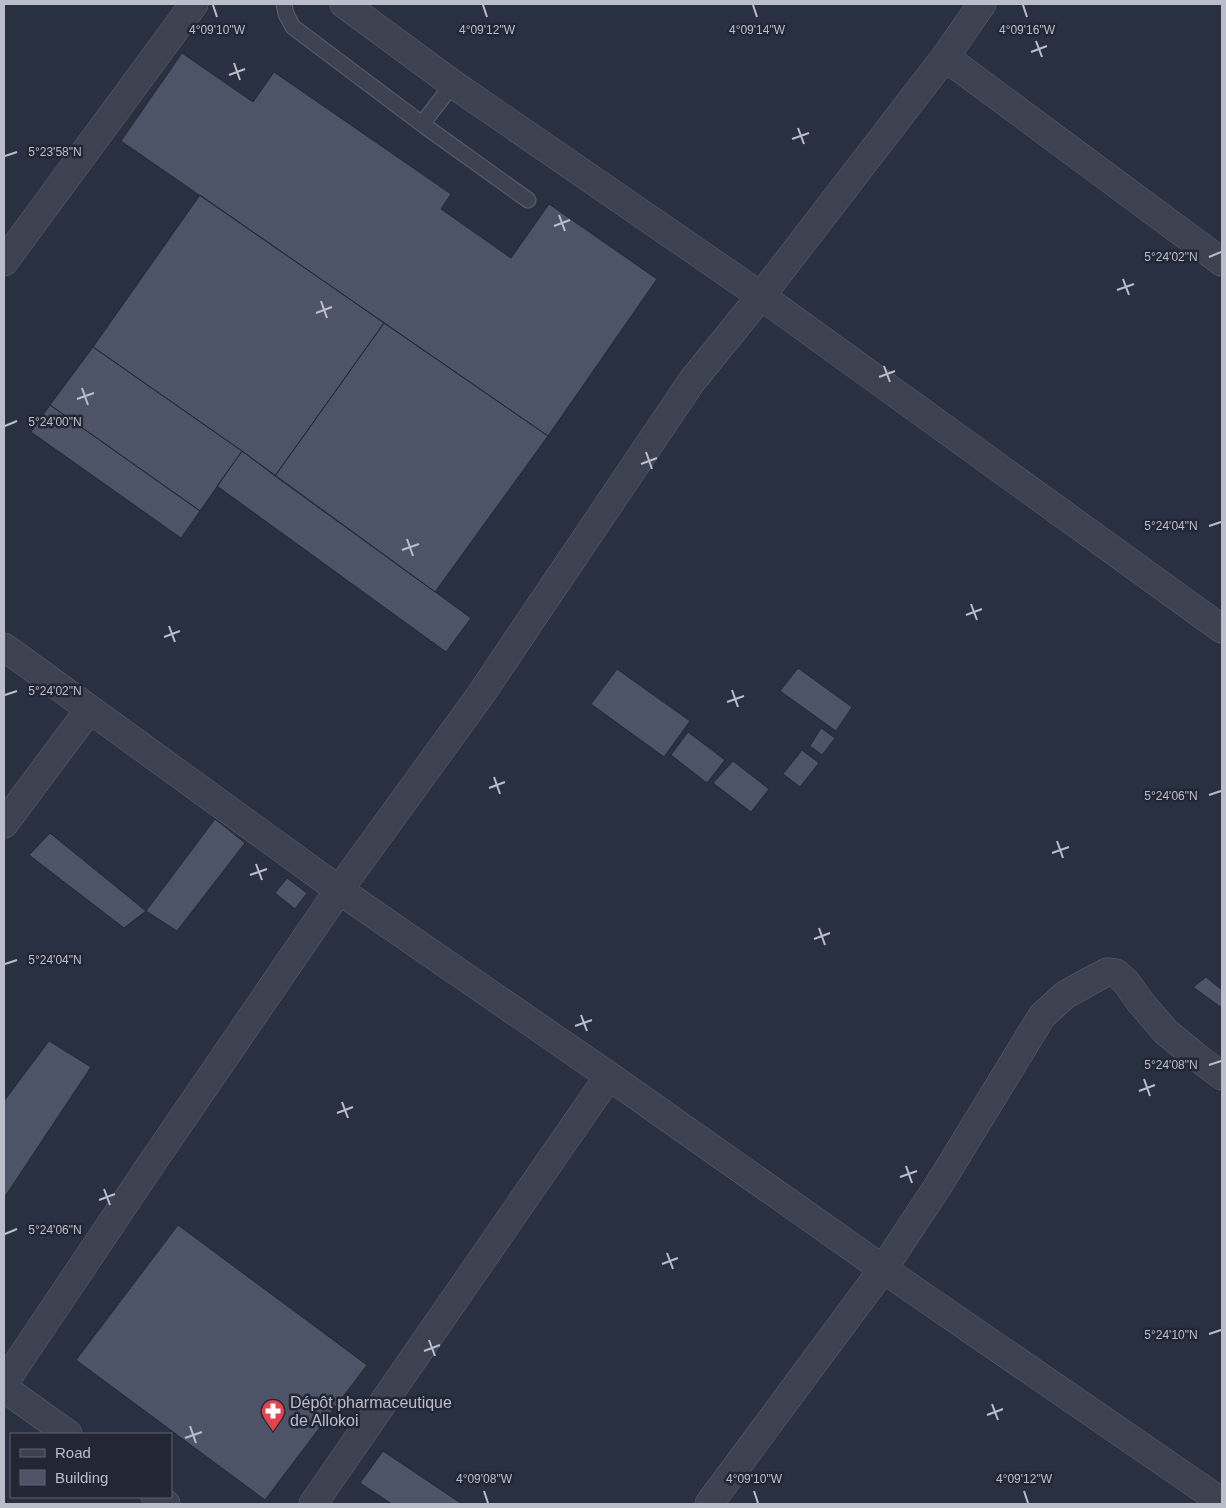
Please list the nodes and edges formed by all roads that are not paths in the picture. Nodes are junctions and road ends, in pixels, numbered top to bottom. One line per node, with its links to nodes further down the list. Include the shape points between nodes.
1 (194, 4): 9 (street)
2 (284, 4): 7 (lane, via 292,27)
3 (344, 4): 6 (street)
4 (982, 4): 5 (street)
5 (945, 57): 10 (street); 11 (street)
6 (453, 84): 7 (lane); 11 (street)
7 (422, 124): 8 (lane)
8 (528, 200)
9 (4, 262)
10 (1222, 262)
11 (761, 296): 12 (street); 16 (street, via 692,381 479,697)
12 (1222, 629)
13 (4, 647): 14 (street)
14 (90, 710): 15 (street); 16 (street)
15 (4, 824)
16 (338, 890): 17 (street); 20 (street)
17 (609, 1076): 19 (street); 24 (street)
18 (1222, 1076): 19 (street, via 1166,1032 1116,974 1107,972 1065,995 1042,1016)
19 (883, 1269): 23 (street); 25 (street)
20 (4, 1383)
21 (4, 1388): 22 (street)
22 (67, 1433)
23 (1222, 1502)
24 (313, 1504)
25 (709, 1504)

